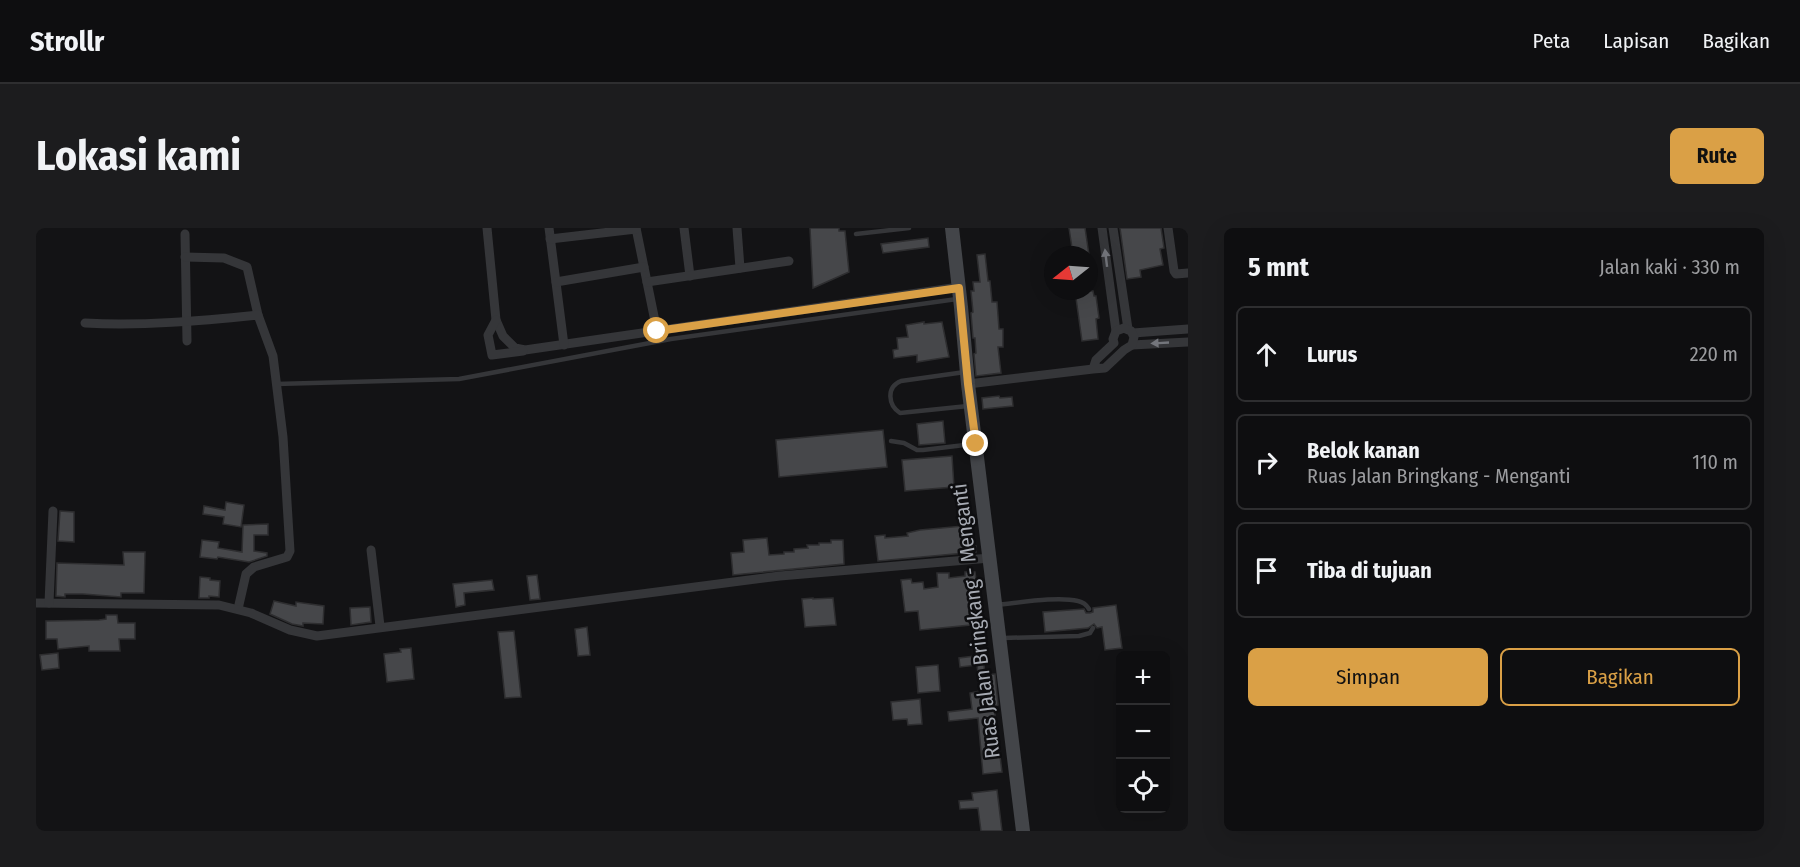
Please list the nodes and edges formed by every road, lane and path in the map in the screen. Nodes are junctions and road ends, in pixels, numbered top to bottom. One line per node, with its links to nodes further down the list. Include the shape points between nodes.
1 (487, 228): 25 (street)
2 (549, 228): 14 (street)
3 (684, 228): 20 (street)
4 (737, 228): 18 (street)
5 (909, 228): 13 (lane)
6 (952, 228): 23 (main road, Ruas Jalan Bringkang - Menganti)
7 (1102, 228): 30 (street, one-way to 7)
8 (1113, 228): 31 (street)
9 (1168, 228): 19 (street, via 1174,271)
10 (636, 229): 11 (street); 17 (street)
11 (576, 232): 14 (street)
12 (185, 234): 15 (street)
13 (856, 234)
14 (550, 239): 21 (street)
15 (185, 257): 24 (street, via 224,258 247,267); 26 (street)
16 (789, 261): 18 (street)
17 (644, 267): 21 (street); 22 (street)
18 (740, 268): 20 (street)
19 (1188, 273)
20 (690, 276): 22 (street)
21 (556, 282): 35 (street)
22 (647, 282): 29 (street)
23 (959, 293): 29 (street); 39 (main road, Ruas Jalan Bringkang - Menganti); 40 (lane, via 671,339 459,380)
24 (258, 315): 26 (street); 40 (street, via 273,356)
25 (496, 320): 37 (street, via 503,336 515,348); 37 (street, via 488,335 492,355)
26 (186, 322): 27 (street); 32 (street)
27 (85, 323)
28 (1188, 329): 31 (street)
29 (657, 331): 35 (street)
30 (1116, 331): 31 (street); 34 (street)
31 (1131, 331): 36 (street, via 1134,341)
32 (187, 341)
33 (1188, 342): 36 (street, one-way to 36)
34 (1114, 343): 36 (street, via 1120,349); 38 (street, via 1096,360)
35 (564, 345): 37 (street)
36 (1128, 347): 38 (street, via 1105,368)
37 (525, 350)
38 (1093, 369): 39 (street)
39 (968, 378): 41 (main road, Ruas Jalan Bringkang - Menganti); 41 (lane, via 901,381 891,389 891,399 894,410 900,413)
40 (276, 384): 50 (street, via 290,551 287,557 254,567 246,574)
41 (971, 406): 43 (main road, Ruas Jalan Bringkang - Menganti)
42 (891, 441): 43 (lane, via 917,450)
43 (976, 444): 46 (main road, Ruas Jalan Bringkang - Menganti)
44 (53, 511): 48 (street)
45 (371, 550): 52 (street)
46 (990, 558): 49 (main road, Ruas Jalan Bringkang - Menganti); 52 (street, via 780,576)
47 (36, 603): 48 (street)
48 (49, 603): 50 (street, via 219,605)
49 (996, 605): 51 (lane, via 1065,600 1079,601); 54 (main road, Ruas Jalan Bringkang - Menganti)
50 (238, 609): 52 (street, via 290,630 317,636)
51 (1089, 609)
52 (380, 626)
53 (1092, 628): 54 (lane, via 1090,633 1079,636)
54 (999, 639): 55 (main road, Ruas Jalan Bringkang - Menganti)
55 (1023, 831)

